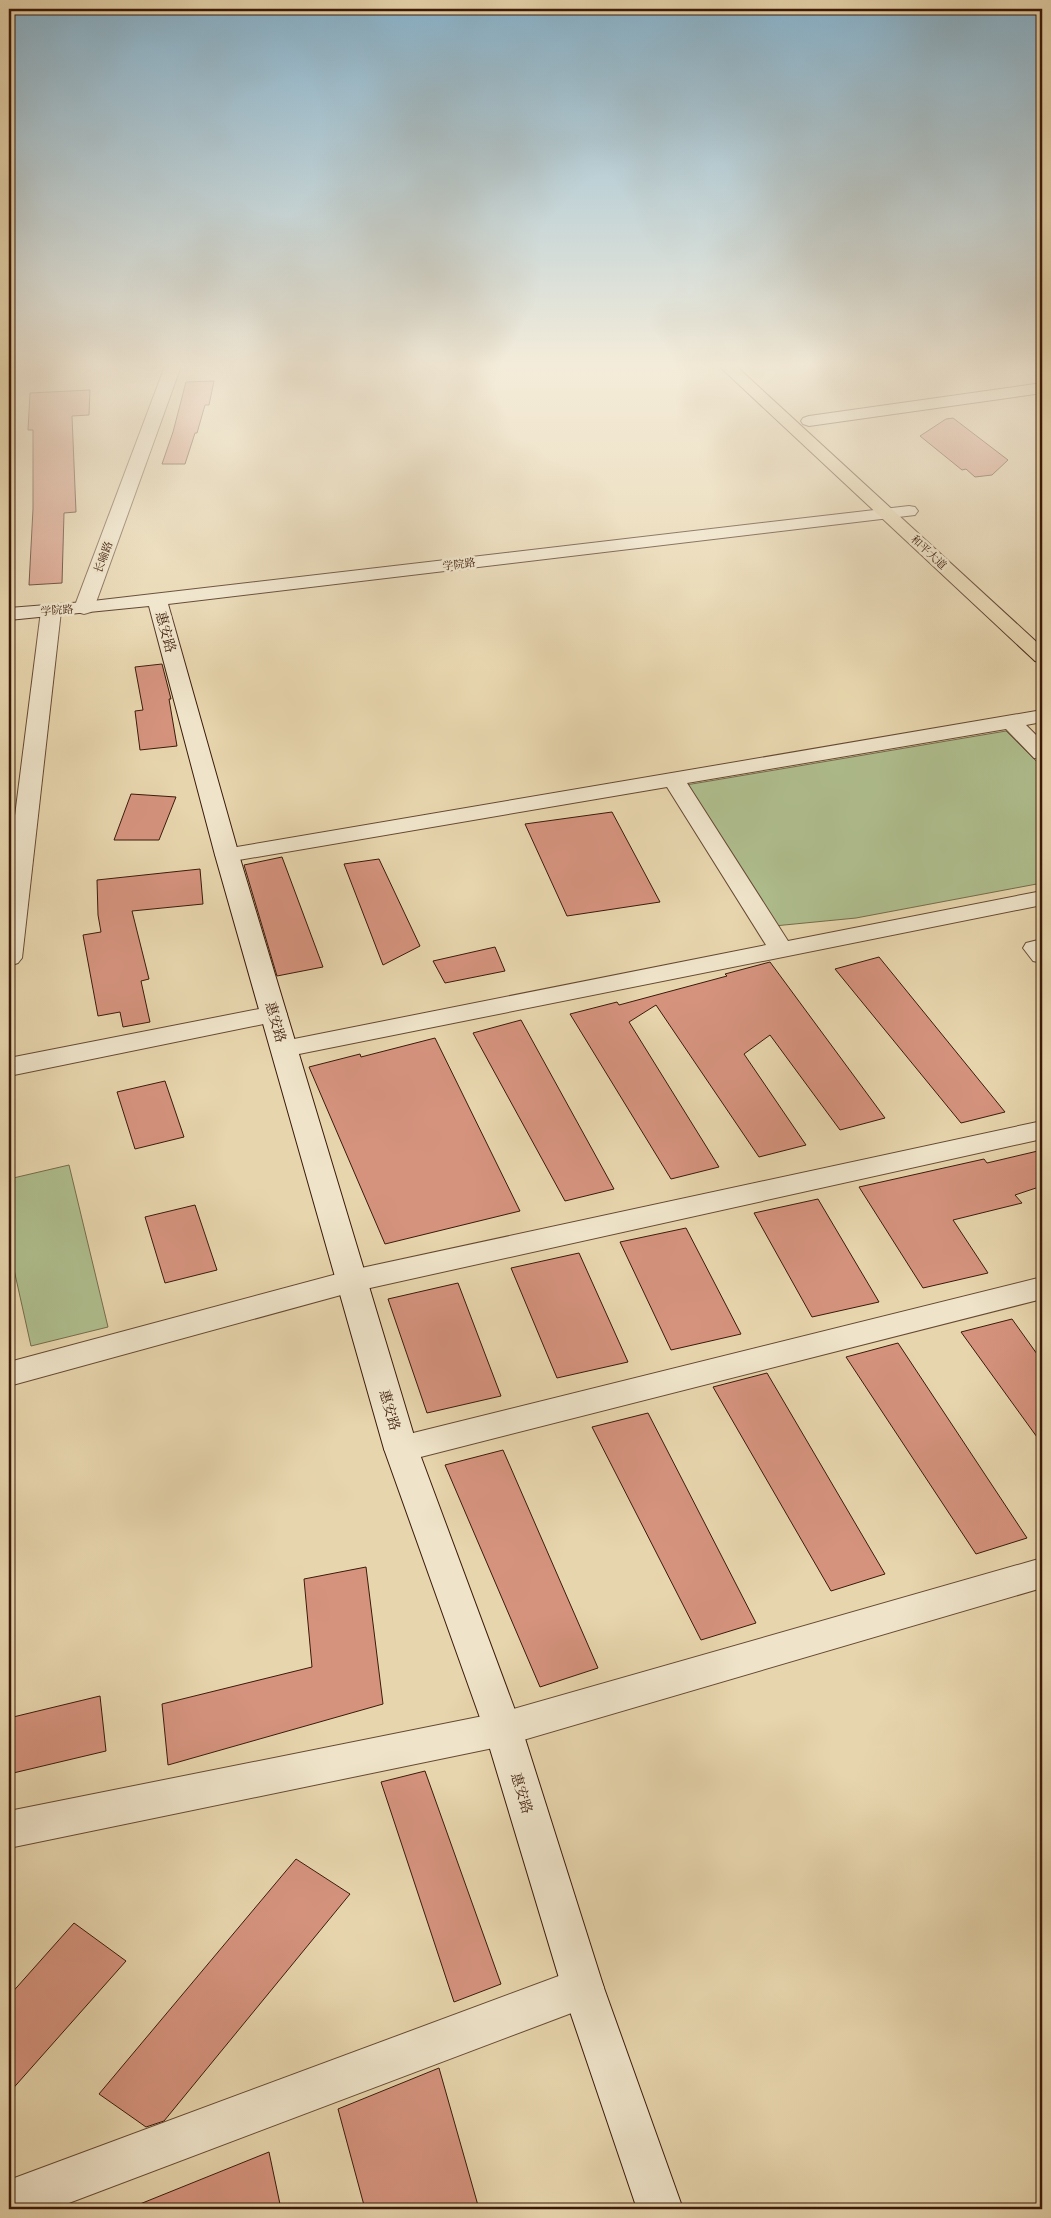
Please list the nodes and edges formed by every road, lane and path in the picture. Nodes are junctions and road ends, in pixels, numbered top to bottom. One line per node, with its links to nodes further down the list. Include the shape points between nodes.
1 (135, 470): 9 (street, 长喻路)
2 (848, 470): 5 (main road, 和平大道)
3 (864, 470): 4 (main road)
4 (881, 485)
5 (891, 506): 6 (street, 学院路); 8 (street, 学院路); 12 (main road, 和平大道)
6 (909, 511): 7 (main road, 和平大道)
7 (923, 524)
8 (157, 600): 9 (street, 学院路); 17 (street, 惠安路)
9 (84, 608): 10 (street, 学院路)
10 (51, 611): 11 (street, 学院路); 22 (street)
11 (9, 614)
12 (1042, 657)
13 (1042, 716): 14 (street)
14 (1010, 721): 15 (street); 16 (street)
15 (1042, 753)
16 (673, 779): 17 (street); 20 (street)
17 (227, 855): 23 (street, 惠安路)
18 (1042, 898): 20 (street)
19 (1042, 946): 21 (street, via 1035,948)
20 (781, 950): 24 (street)
21 (1042, 956)
22 (9, 958)
23 (274, 1014): 24 (street, 惠安路); 25 (street)
24 (284, 1049): 27 (street, 惠安路)
25 (9, 1067)
26 (1042, 1130): 27 (street)
27 (352, 1281): 29 (street); 30 (street, 惠安路)
28 (1042, 1288): 30 (street)
29 (9, 1374)
30 (401, 1449): 32 (street, 惠安路)
31 (1042, 1574): 32 (street)
32 (503, 1730): 33 (street); 34 (street, 惠安路)
33 (9, 1830)
34 (583, 1988): 35 (street); 36 (street, 惠安路)
35 (9, 2203)
36 (660, 2209)

